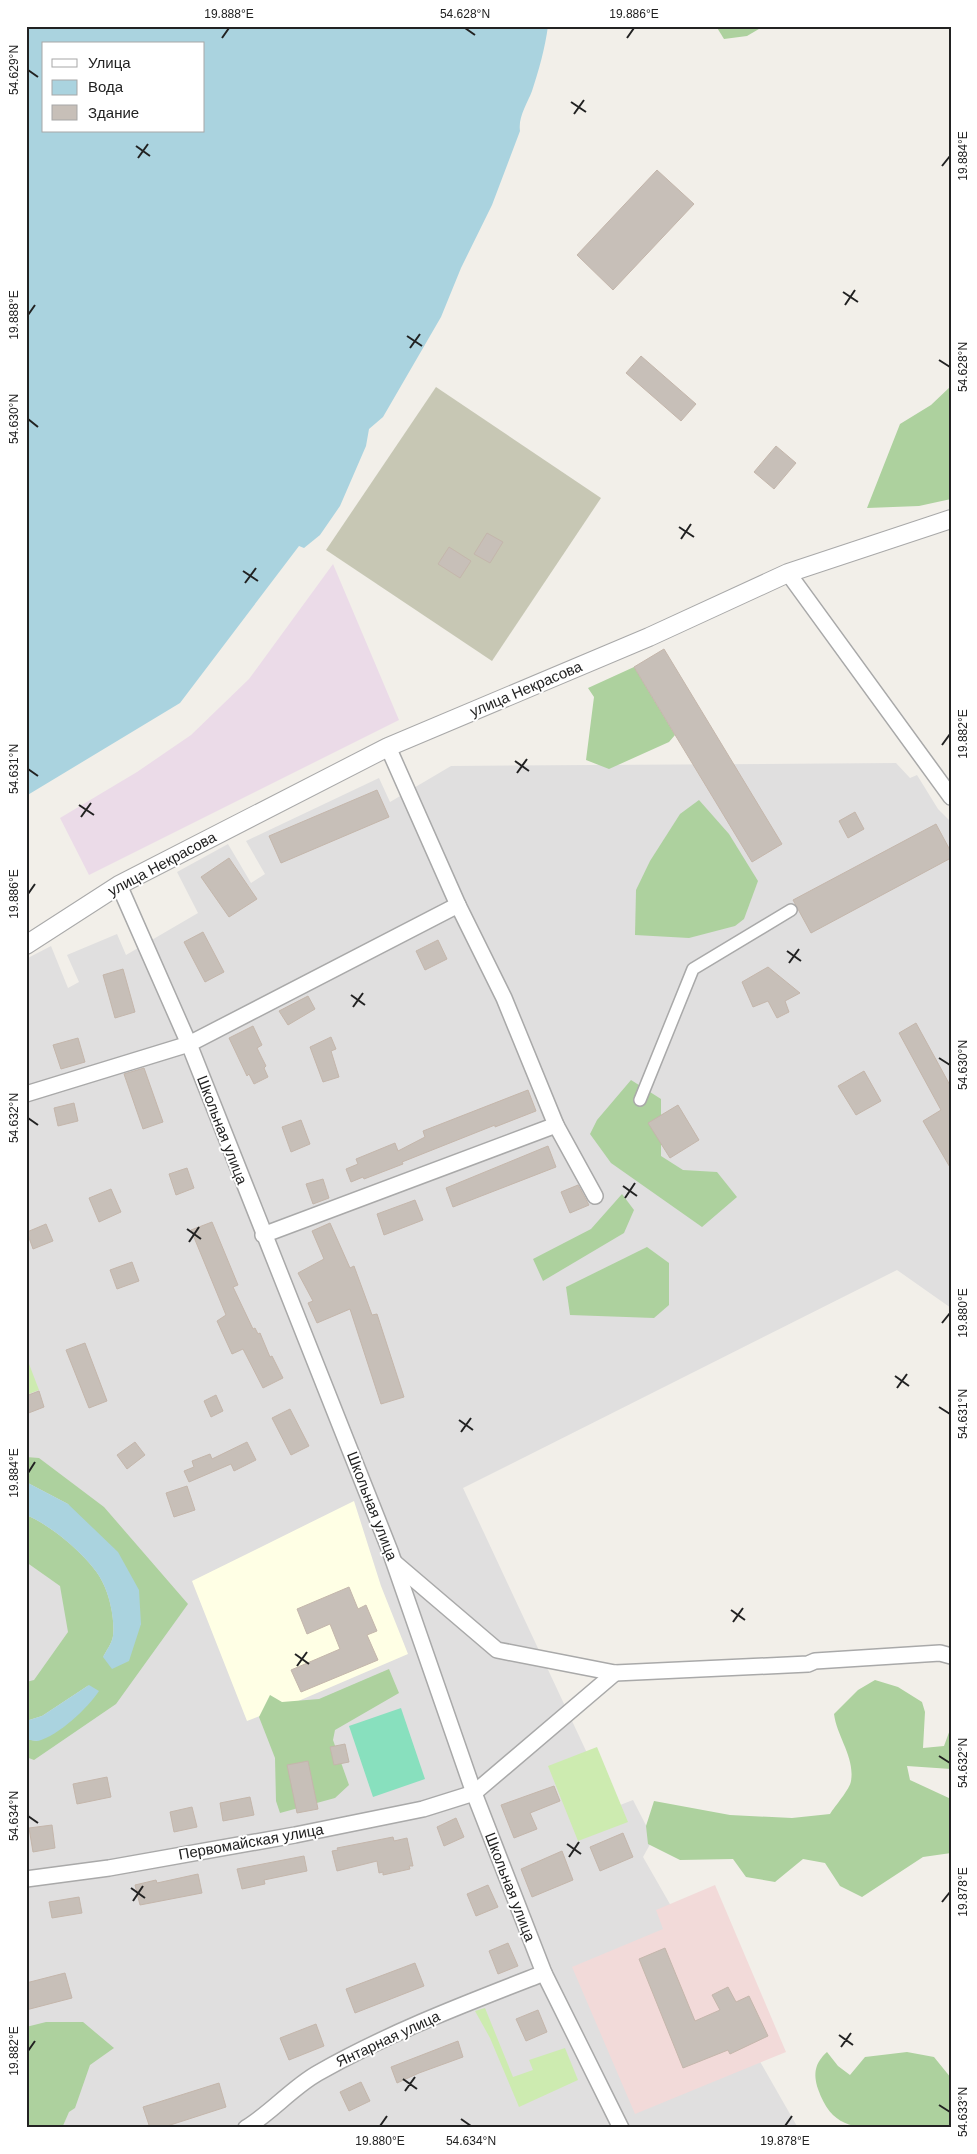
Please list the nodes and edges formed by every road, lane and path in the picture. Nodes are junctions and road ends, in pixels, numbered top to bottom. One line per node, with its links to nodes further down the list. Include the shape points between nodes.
1 (951, 518): 2 (street, улица Некрасова)
2 (788, 573): 3 (street, улица Некрасова, via 649,637); 4 (street)
3 (388, 747): 5 (street, улица Некрасова); 6 (street)
4 (951, 797)
5 (119, 885): 8 (street, улица Некрасова); 9 (street, Школьная улица)
6 (458, 905): 9 (street); 12 (street, via 504,998)
7 (790, 910): 11 (street, via 693,969)
8 (26, 945)
9 (189, 1044): 10 (street); 14 (street, Школьная улица)
10 (26, 1094)
11 (640, 1100)
12 (556, 1125): 13 (street); 14 (street)
13 (596, 1196)
14 (263, 1235): 15 (street, Школьная улица)
15 (394, 1562): 17 (street, via 497,1650); 18 (street, Школьная улица)
16 (951, 1656): 17 (street, via 940,1652 808,1664)
17 (616, 1673): 18 (street)
18 (474, 1793): 19 (street, Первомайская улица, via 423,1809 295,1835 109,1868); 20 (street, Школьная улица)
19 (26, 1878)
20 (544, 1973): 21 (street, Янтарная улица, via 397,2032 316,2074); 22 (street, Школьная улица)
21 (246, 2128)
22 (621, 2128)

